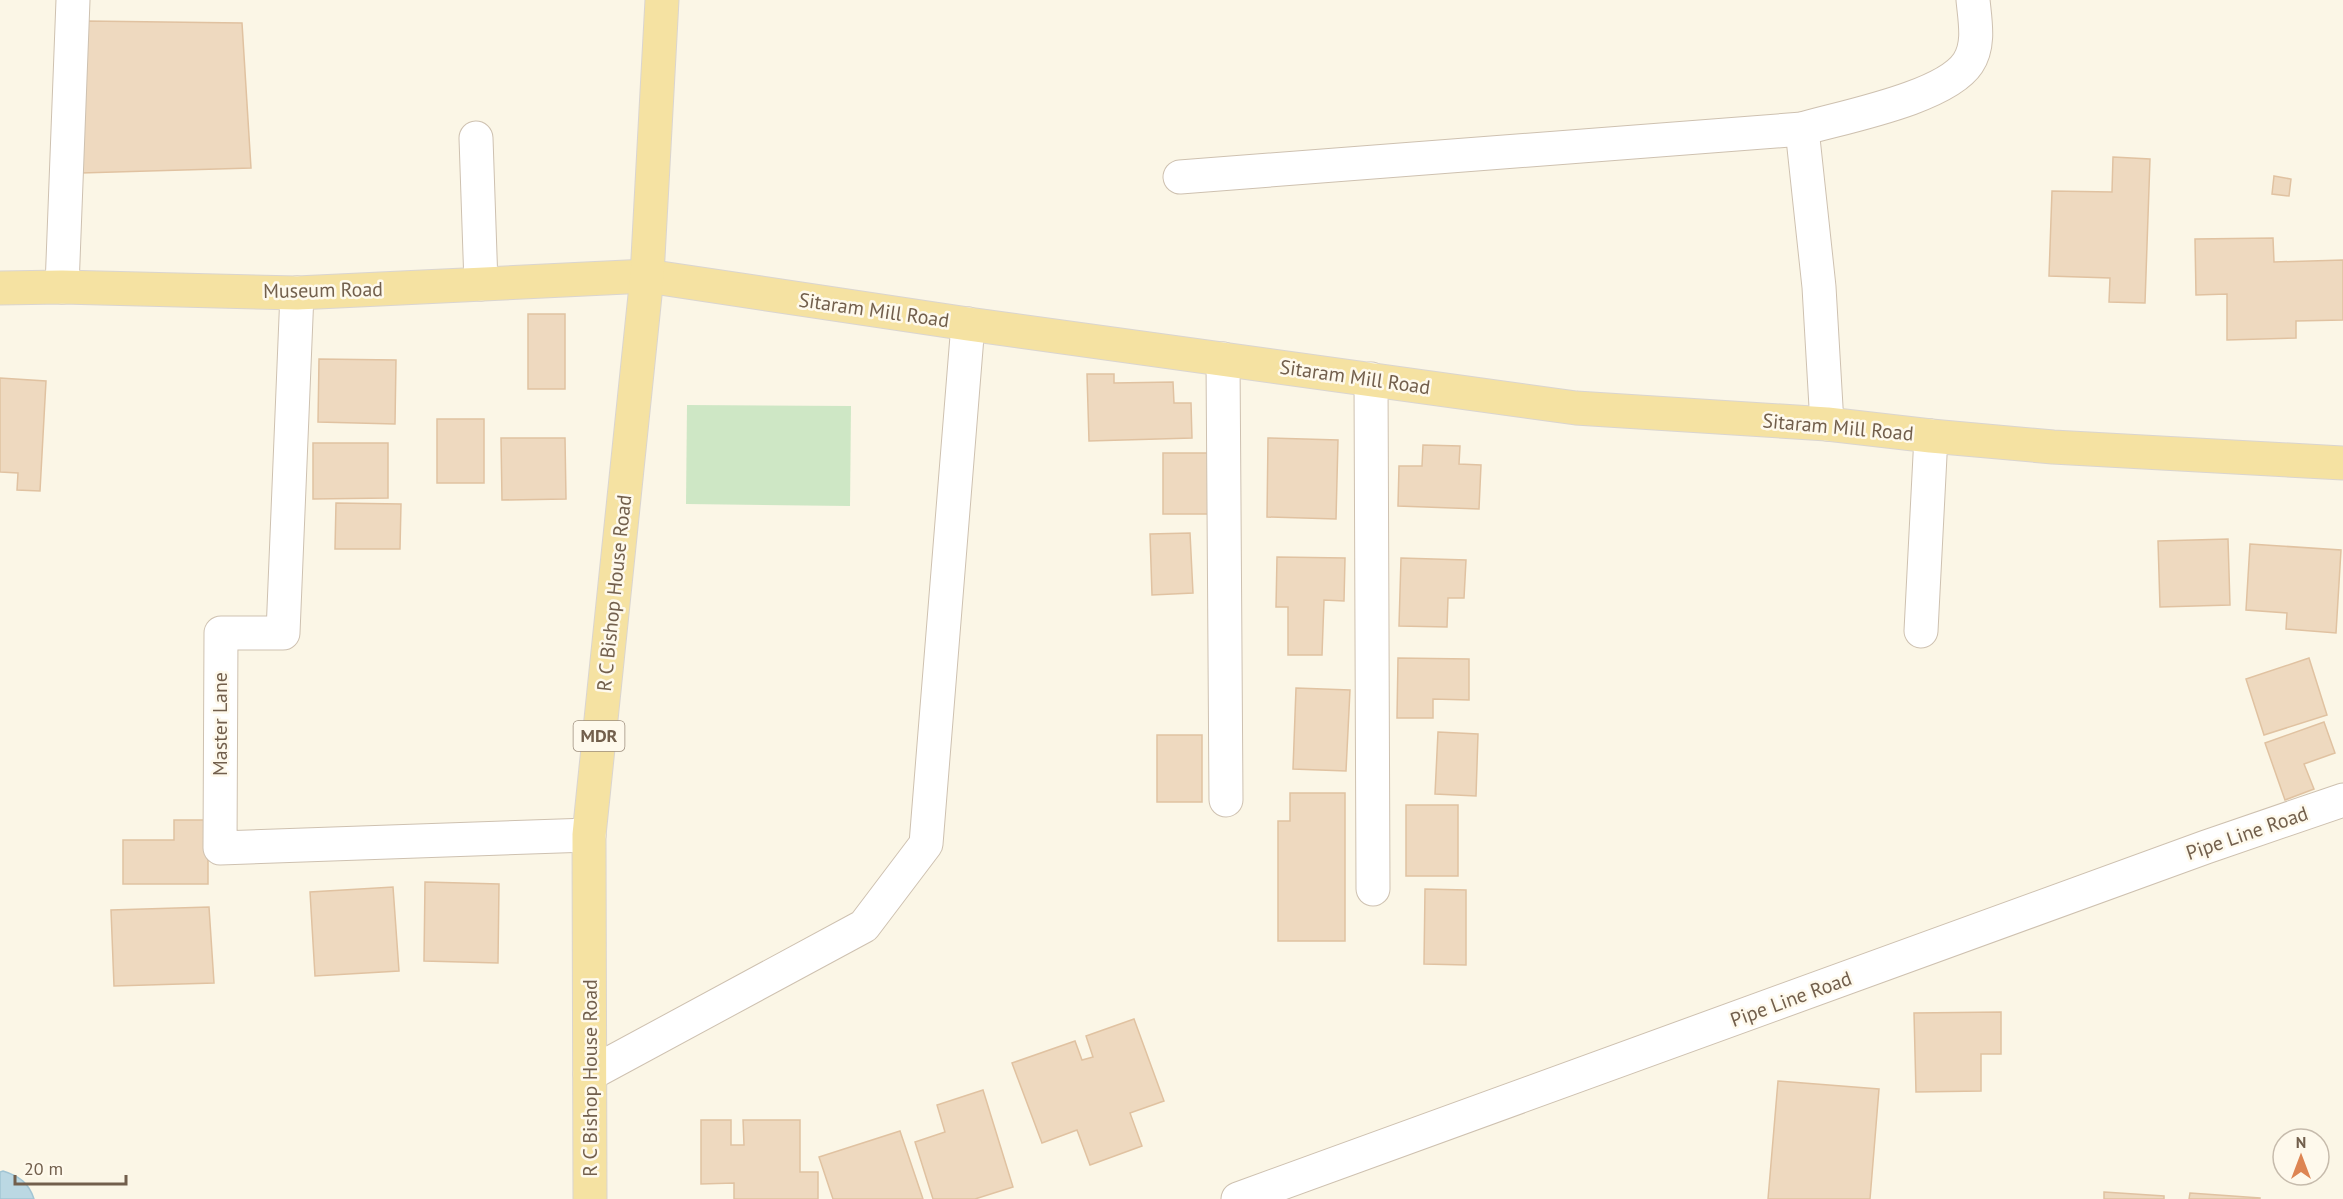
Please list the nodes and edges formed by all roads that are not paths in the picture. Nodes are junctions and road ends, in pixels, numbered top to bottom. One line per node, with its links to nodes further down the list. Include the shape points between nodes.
1 (73, 0): 9 (street)
2 (662, 0): 7 (main road)
3 (1973, 0): 4 (street, via 1976,40 1968,63 1949,82 1924,94)
4 (1802, 129): 6 (street); 15 (street, via 1819,287)
5 (476, 138): 8 (street)
6 (1180, 177)
7 (647, 276): 8 (main road, Museum Road); 12 (main road, Sitaram Mill Road); 21 (main road, R C Bishop House Road / MDR)
8 (481, 284): 11 (main road, Museum Road)
9 (62, 287): 10 (main road, Museum Road); 11 (main road, Museum Road)
10 (0, 288)
11 (297, 293): 21 (street, Master Lane, via 283,633 221,633 220,848)
12 (968, 324): 13 (main road, Sitaram Mill Road); 23 (street, via 926,844 864,926)
13 (1223, 358): 14 (main road, Sitaram Mill Road); 20 (street)
14 (1371, 379): 15 (main road, Sitaram Mill Road, via 1576,408); 22 (street)
15 (1827, 424): 16 (main road, Sitaram Mill Road)
16 (1931, 436): 17 (main road, Sitaram Mill Road); 18 (street)
17 (2343, 463)
18 (1921, 631)
19 (2343, 800): 25 (street, Pipe Line Road)
20 (1226, 801)
21 (589, 835): 23 (main road, R C Bishop House Road / MDR)
22 (1373, 889)
23 (590, 1074): 24 (main road, R C Bishop House Road / MDR)
24 (590, 1199)
25 (1238, 1199)

